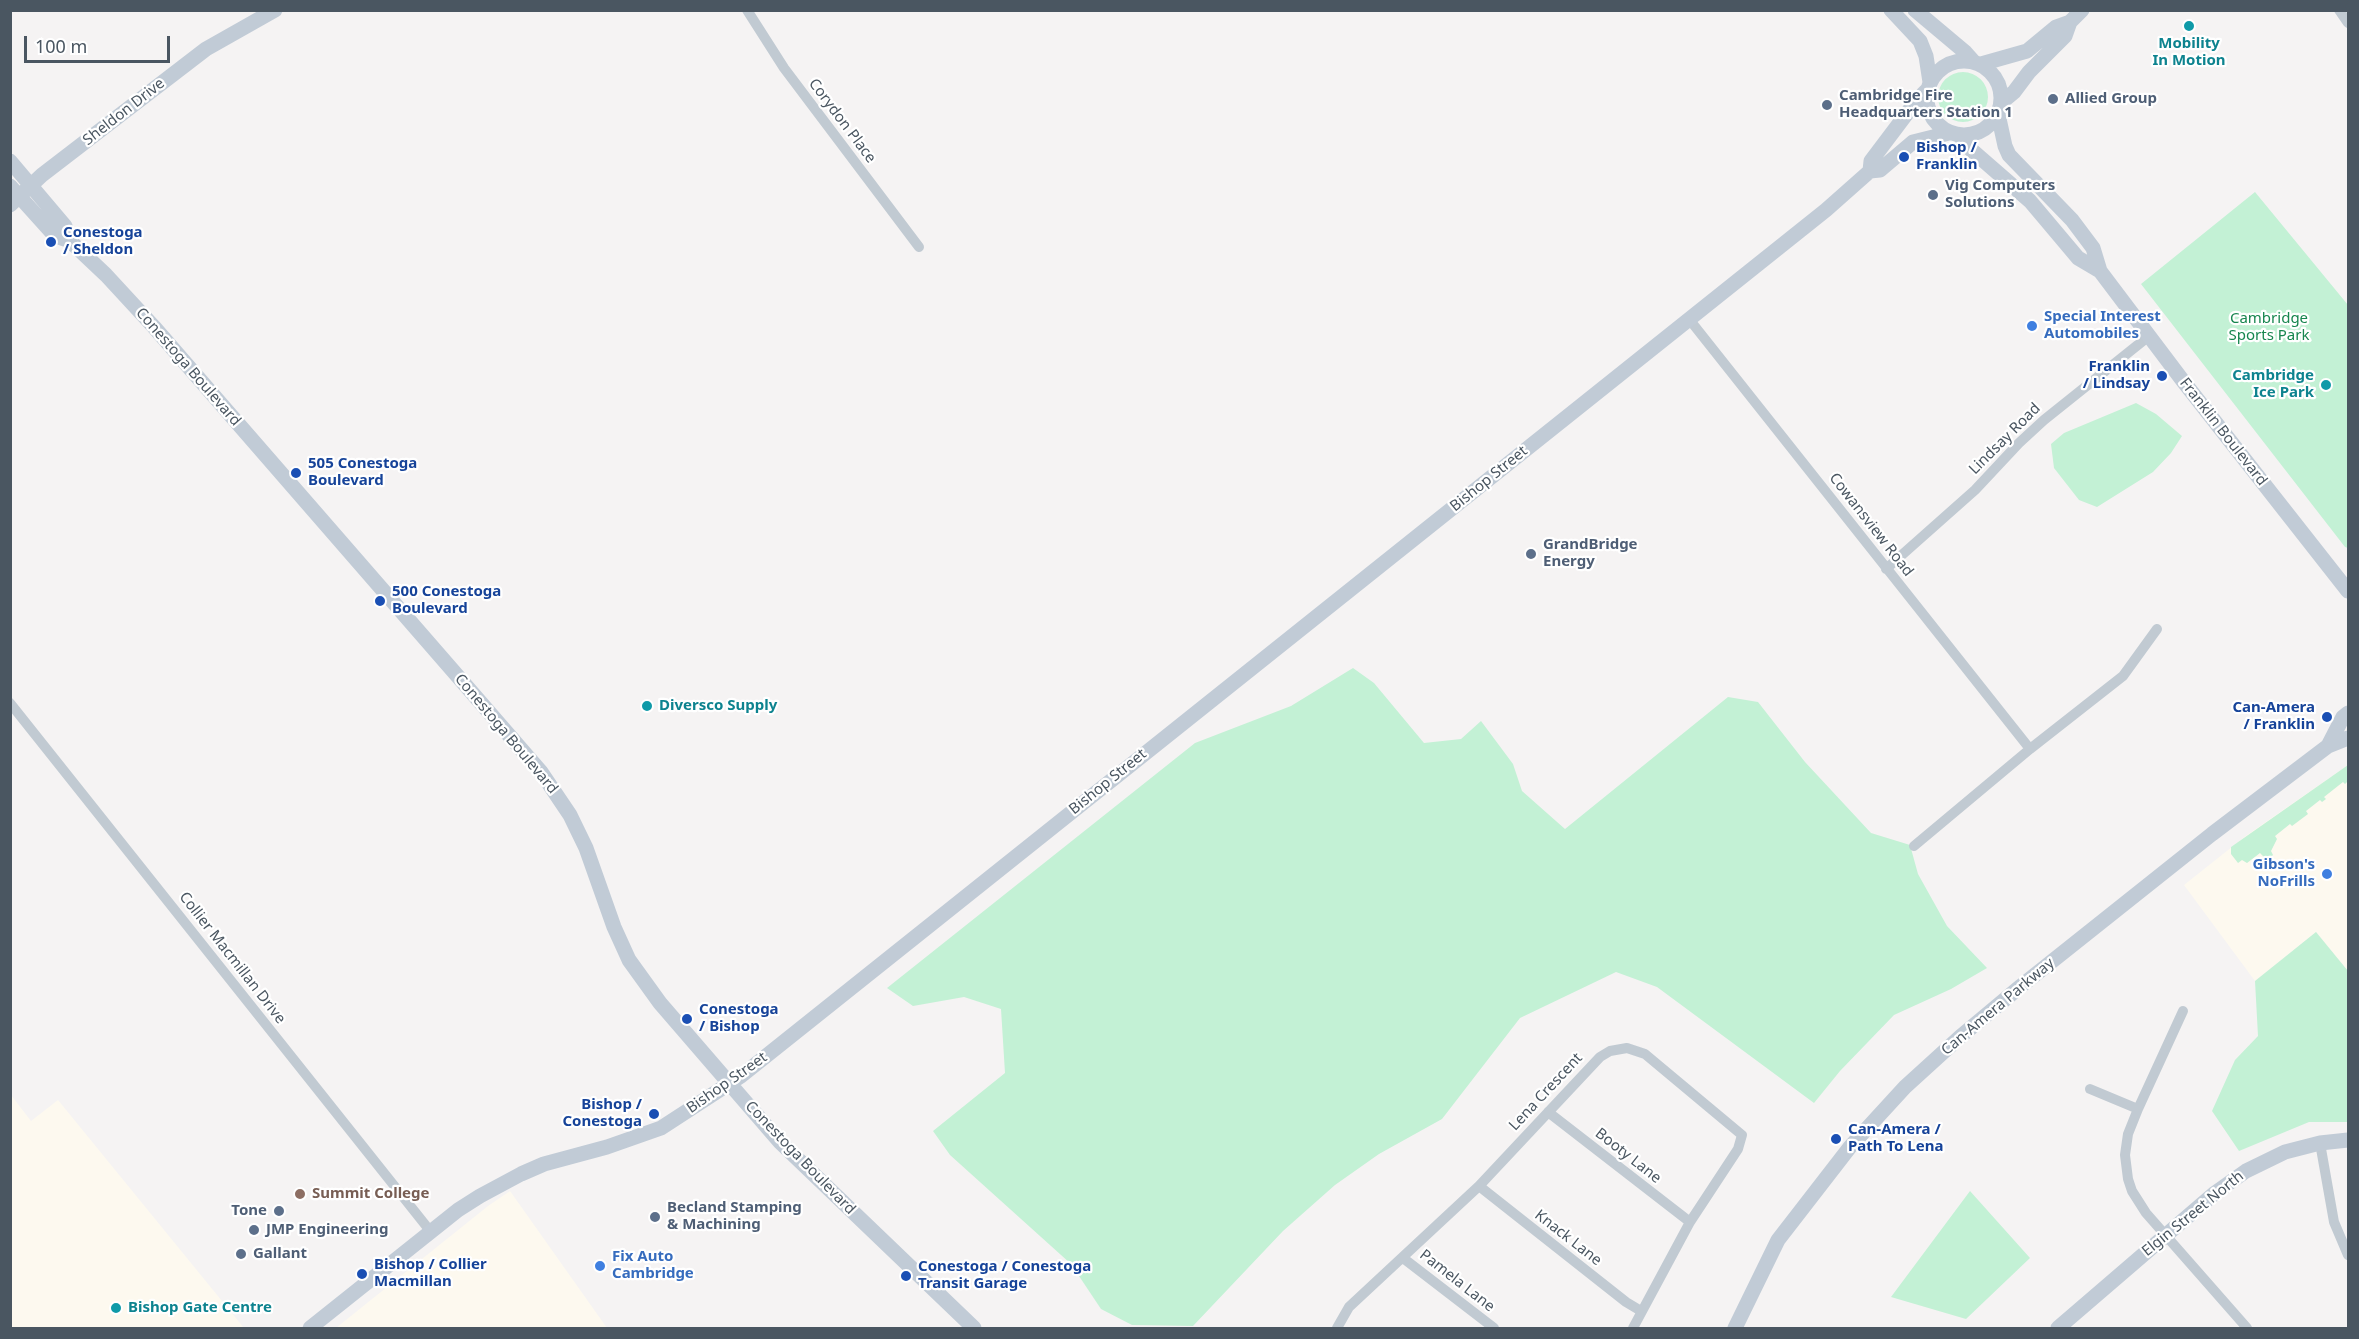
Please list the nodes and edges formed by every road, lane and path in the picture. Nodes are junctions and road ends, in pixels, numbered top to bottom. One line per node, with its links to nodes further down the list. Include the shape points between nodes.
1 (275, 10): 15 (main road, Sheldon Drive, via 206,49)
2 (747, 10): 18 (street, Corydon Place, via 784,69)
3 (1891, 10): 10 (main road, via 1920,41)
4 (1915, 10): 9 (main road)
5 (2082, 10): 7 (main road)
6 (2339, 10): 8 (street)
7 (2070, 22): 9 (main road, via 2056,27 2027,51); 11 (main road, via 2065,36)
8 (2349, 23)
9 (1977, 63): 10 (main road, via 1961,60 1948,64); 11 (main road, via 1993,73 2000,87)
10 (1929, 86): 12 (main road, via 1930,115 1938,126); 14 (main road, Bishop Street, via 1870,161)
11 (2000, 108): 12 (main road, via 1992,124 1982,131); 19 (main road, Franklin Boulevard, via 2009,155 2072,220 2093,248)
12 (1954, 134): 14 (main road, Bishop Street, via 1913,142 1880,170); 19 (main road, Franklin Boulevard, via 2030,201 2079,258)
13 (10, 161): 15 (main road, Conestoga Boulevard)
14 (1870, 171): 20 (main road, Bishop Street)
15 (31, 186): 16 (main road, Sheldon Drive); 17 (main road, Conestoga Boulevard, via 65,226)
16 (13, 196): 17 (main road, Conestoga Boulevard, via 55,236)
17 (70, 241): 32 (main road, Conestoga Boulevard, via 154,327 541,772 570,815 586,848 629,960 660,1003)
18 (919, 247)
19 (2100, 271): 21 (main road, Franklin Boulevard)
20 (1689, 319): 22 (street, Cowansview Road); 32 (main road, Bishop Street)
21 (2149, 336): 22 (street, Lindsay Road, via 2044,420 1976,490); 23 (main road, Franklin Boulevard)
22 (1886, 568): 29 (street, Cowansview Road)
23 (2349, 591)
24 (2157, 629): 29 (street, via 2123,676)
25 (10, 703): 40 (street, Collier Macmillan Drive)
26 (2349, 713): 28 (main road, Can-Amera Parkway)
27 (2349, 738): 28 (main road, Can-Amera Parkway)
28 (2328, 746): 50 (main road, Can-Amera Parkway, via 2021,986 1905,1087 1850,1148 1778,1240)
29 (2030, 749): 30 (street)
30 (1914, 846)
31 (2183, 1011): 34 (street)
32 (729, 1083): 40 (main road, Bishop Street, via 661,1128 521,1174 480,1196); 46 (main road, Conestoga Boulevard, via 780,1142)
33 (2090, 1089): 34 (street)
34 (2138, 1109): 41 (street, via 2125,1155 2128,1179 2138,1202)
35 (1548, 1112): 38 (street, Lena Crescent); 39 (street, Booty Lane); 39 (street, Lena Crescent, via 1610,1051 1627,1048 1645,1054 1742,1135 1738,1149)
36 (2349, 1140): 37 (main road, Elgin Street North)
37 (2320, 1143): 41 (main road, Elgin Street North, via 2285,1152 2246,1171 2225,1184); 42 (street, via 2334,1222)
38 (1479, 1186): 43 (street, Lena Crescent); 44 (street, Knack Lane)
39 (1690, 1222): 44 (street, Lena Crescent)
40 (430, 1232): 45 (main road, Bishop Street)
41 (2165, 1236): 51 (main road, Elgin Street North); 52 (street)
42 (2349, 1255)
43 (1402, 1258): 47 (street, Lena Crescent, via 1349,1307); 48 (street, Pamela Lane)
44 (1641, 1311): 49 (street, Lena Crescent)
45 (310, 1329)
46 (974, 1329)
47 (1337, 1329)
48 (1494, 1329)
49 (1633, 1329)
50 (1734, 1329)
51 (2058, 1329)
52 (2247, 1329)

